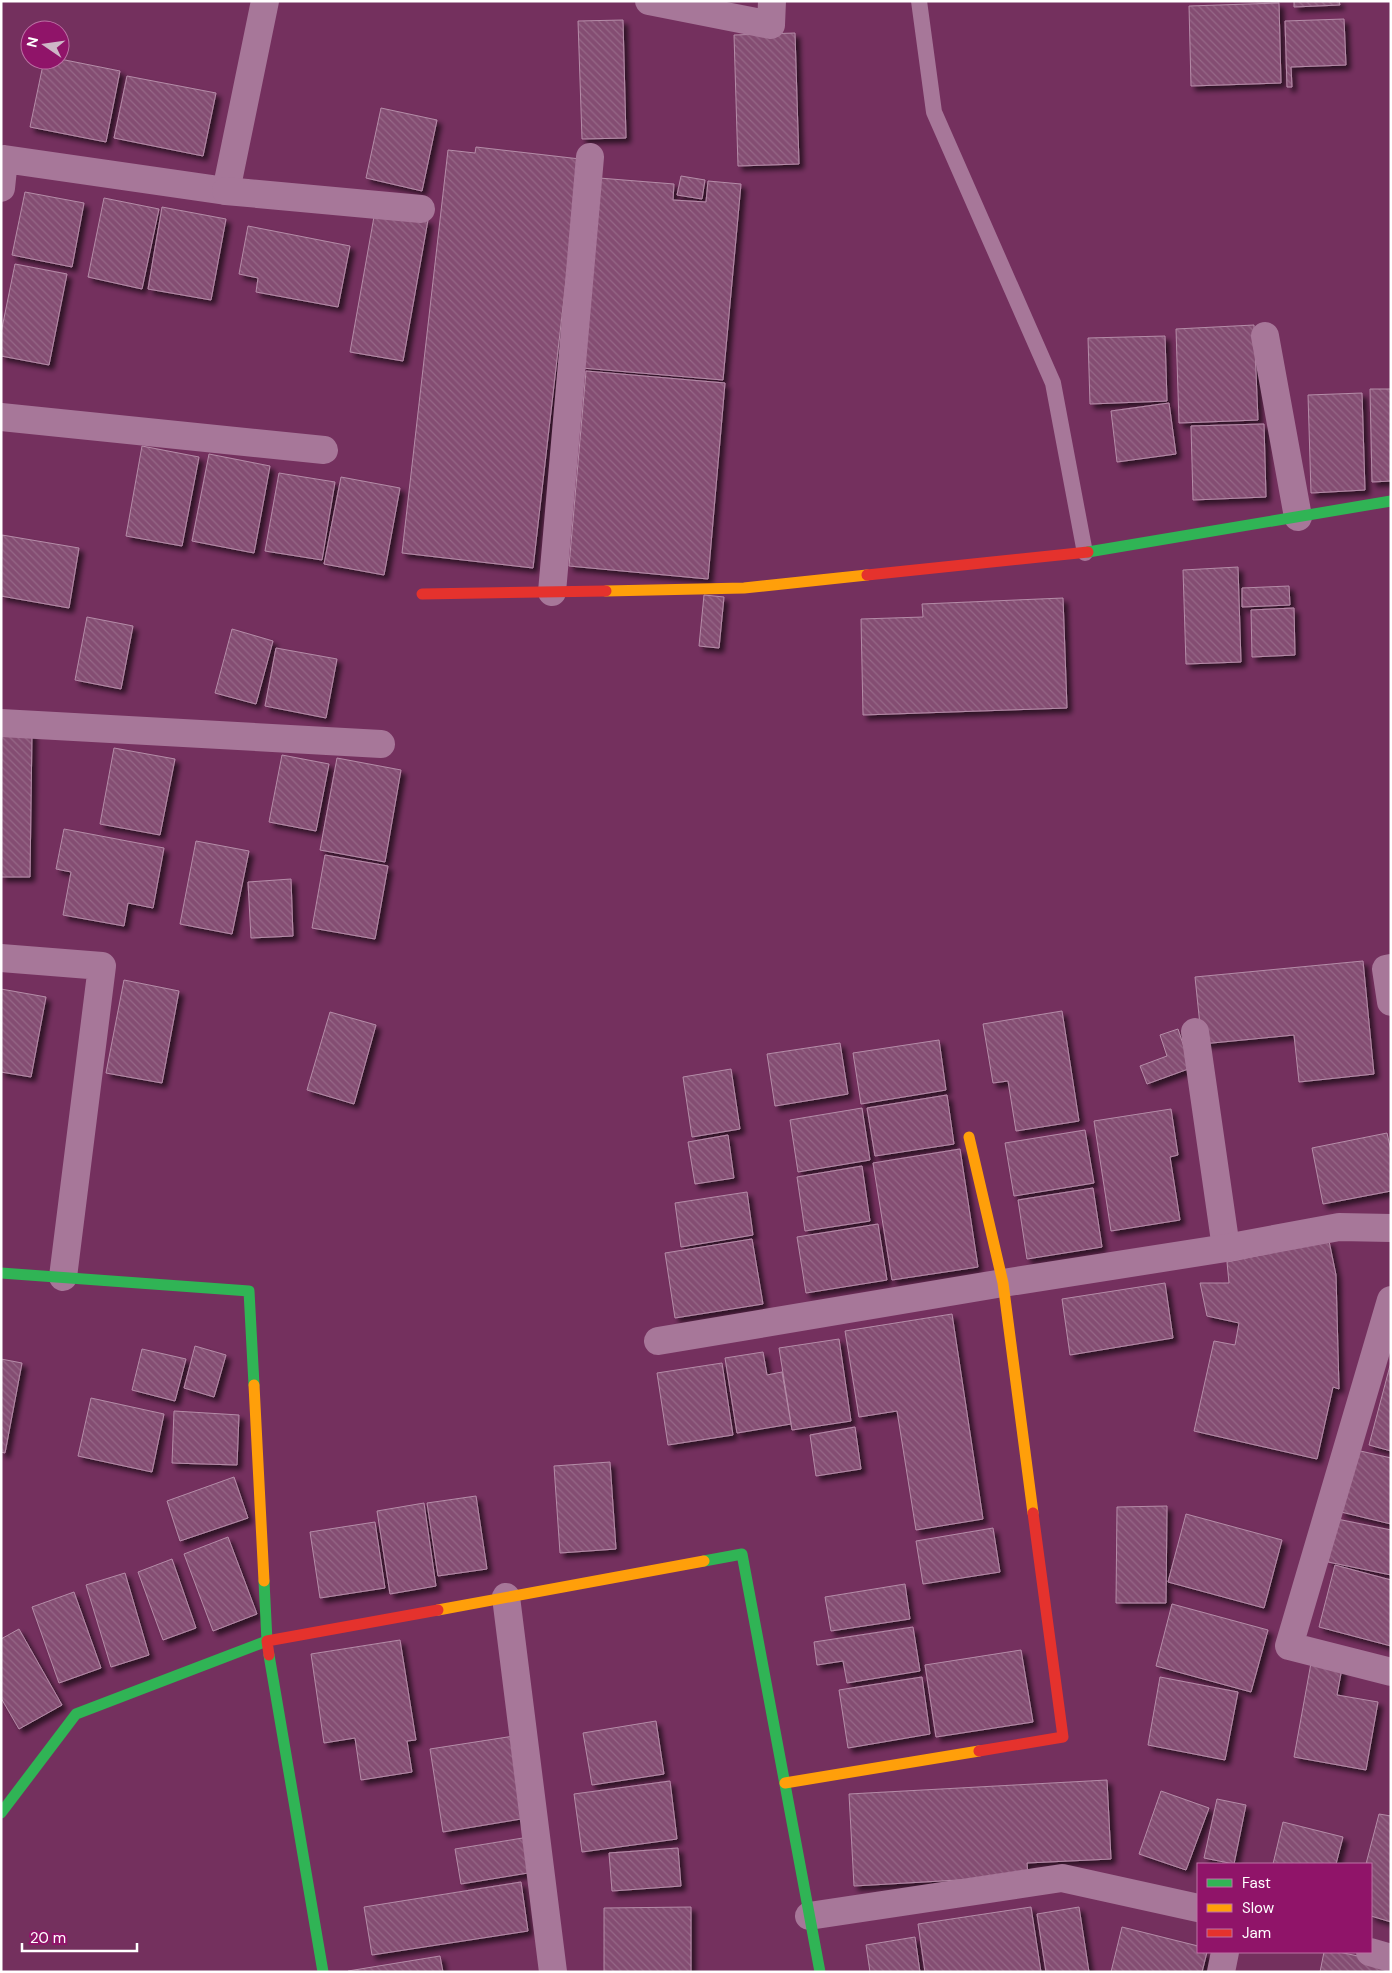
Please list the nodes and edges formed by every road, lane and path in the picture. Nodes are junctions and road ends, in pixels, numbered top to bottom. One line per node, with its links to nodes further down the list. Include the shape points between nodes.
1 (265, 1): 8 (street)
2 (649, 1): 5 (street)
3 (784, 1): 5 (lane)
4 (919, 1): 15 (lane, via 934,112 1053,383)
5 (772, 13)
6 (590, 156): 16 (street)
7 (1, 188): 8 (street, via 4,159)
8 (226, 191): 9 (street)
9 (421, 209)
10 (1265, 336): 14 (street)
11 (1, 417): 12 (street)
12 (324, 450)
13 (1391, 501): 14 (street)
14 (1298, 517): 15 (street)
15 (1085, 553): 16 (street, via 744,588)
16 (552, 592): 17 (street)
17 (422, 594)
18 (1, 723): 19 (street)
19 (381, 744)
20 (1, 958): 28 (street, via 102,966)
21 (1391, 968): 22 (street, via 1386,969)
22 (1391, 1002)
23 (1195, 1032): 26 (street)
24 (969, 1137): 29 (street)
25 (1391, 1228): 26 (street, via 1339,1228)
26 (1226, 1248): 29 (street)
27 (1, 1273): 28 (street)
28 (63, 1277): 33 (street, via 249,1291)
29 (1003, 1283): 31 (street); 35 (street, via 1062,1736)
30 (1391, 1300): 34 (street, via 1289,1646)
31 (658, 1341)
32 (506, 1596): 33 (street); 35 (street, via 742,1554); 43 (street)
33 (267, 1641): 36 (street, via 76,1714); 42 (street)
34 (1391, 1672)
35 (785, 1783): 38 (street)
36 (1, 1813)
37 (1197, 1908): 38 (street, via 1062,1878)
38 (809, 1916): 44 (street)
39 (1225, 1953): 45 (street)
40 (1372, 1953): 41 (street)
41 (1391, 1958)
42 (323, 1972)
43 (553, 1972)
44 (820, 1972)
45 (1221, 1972)

